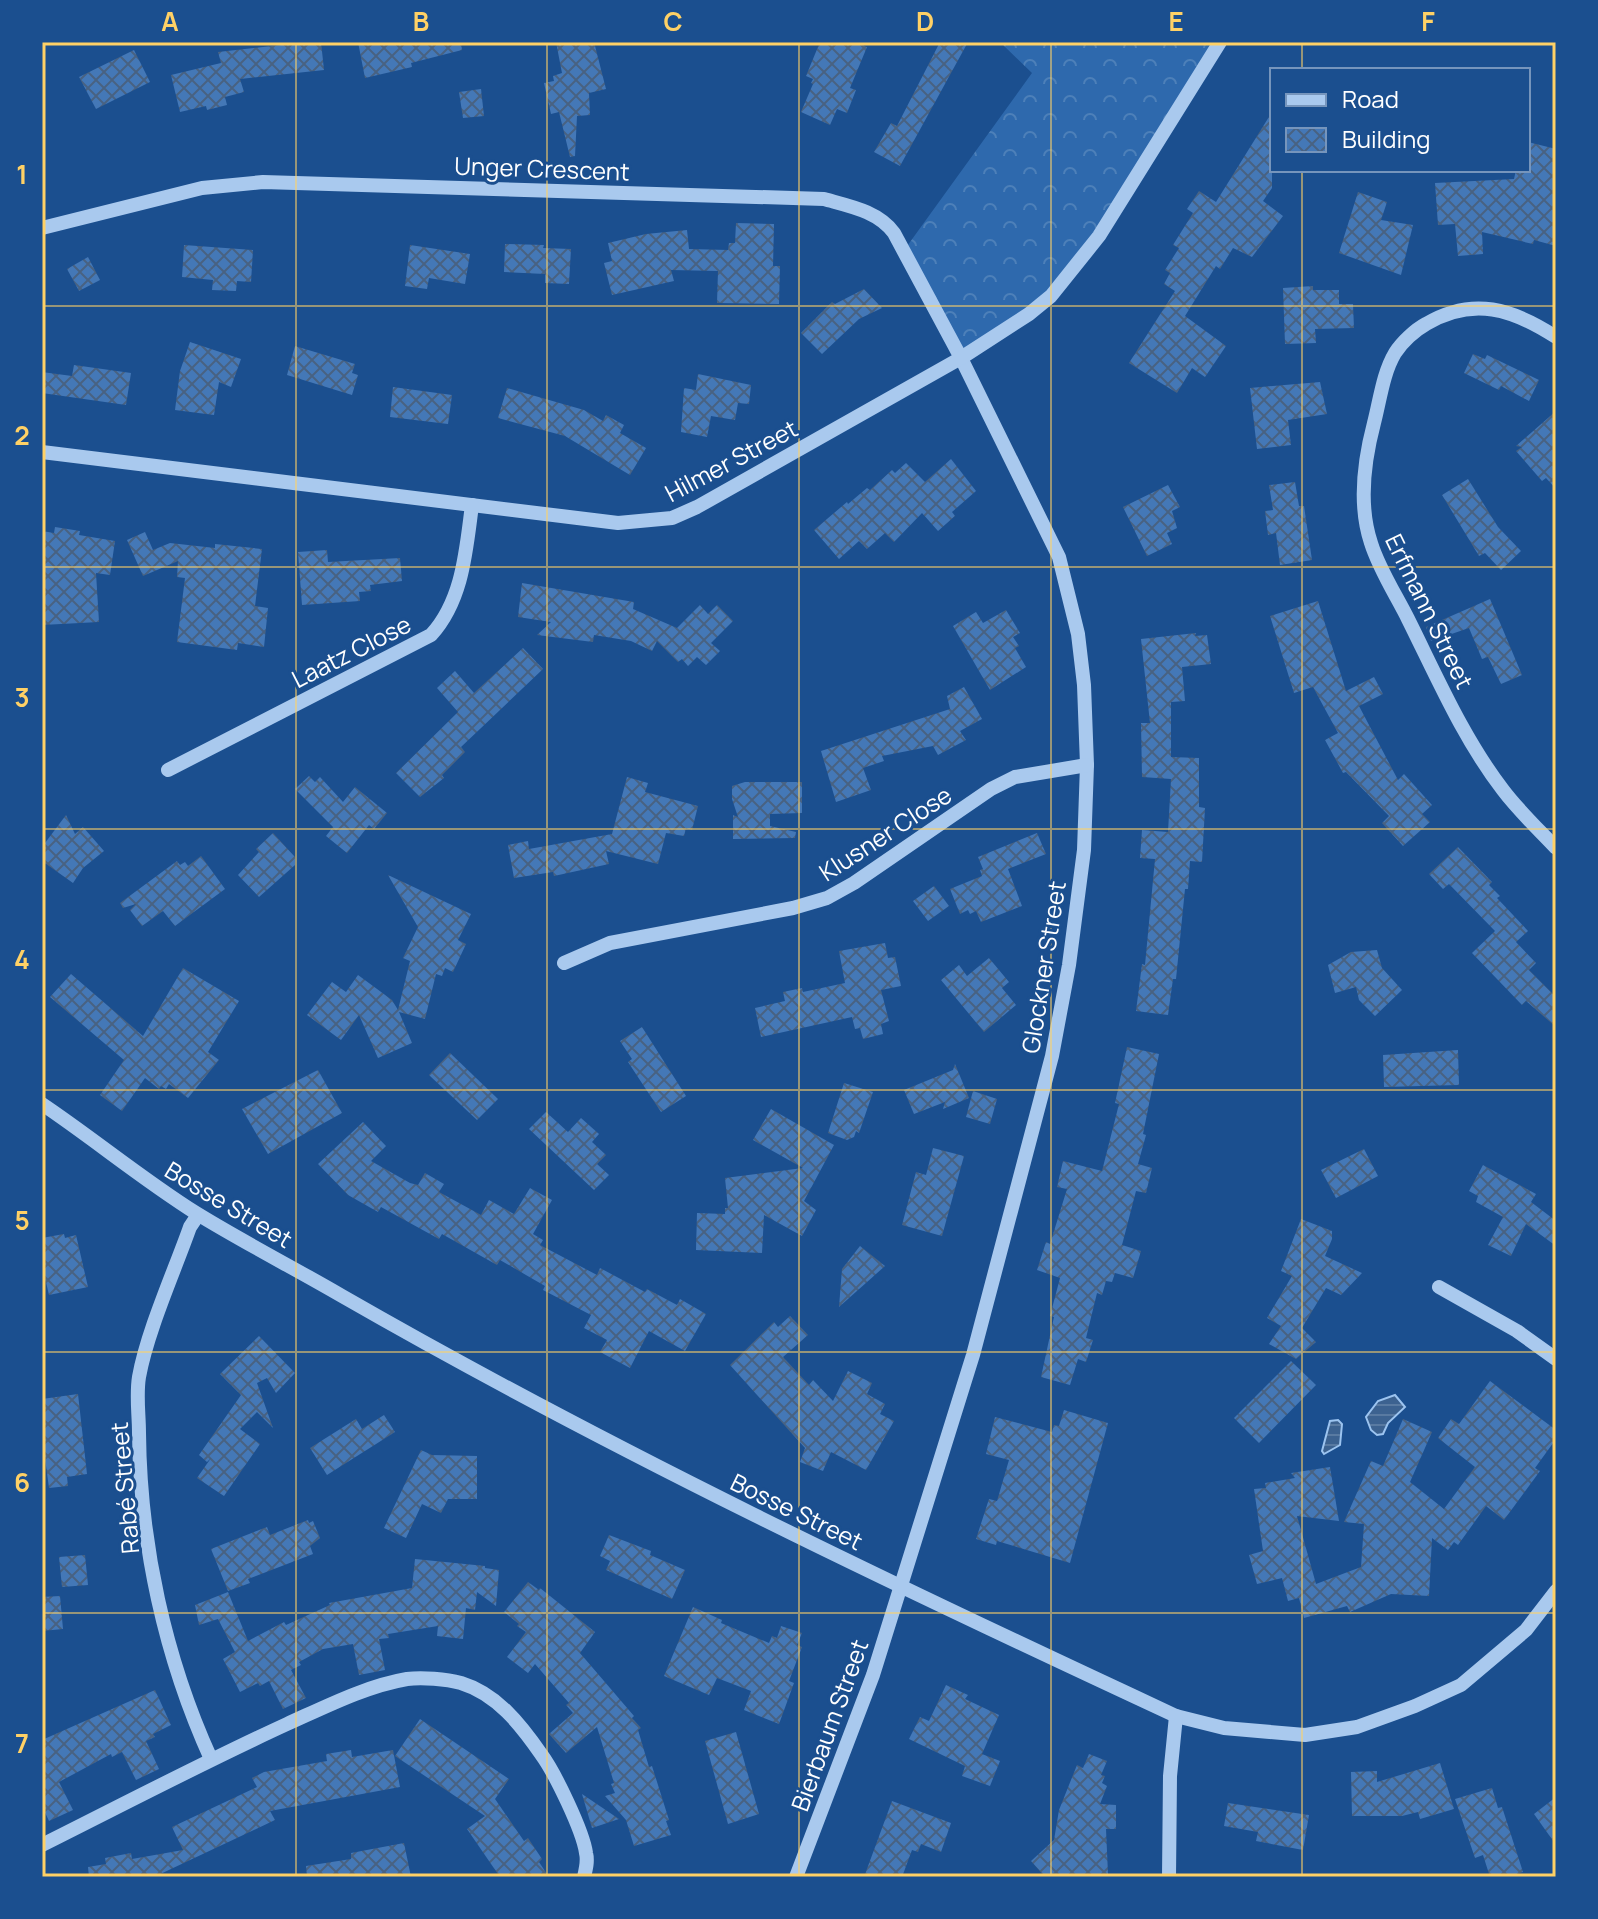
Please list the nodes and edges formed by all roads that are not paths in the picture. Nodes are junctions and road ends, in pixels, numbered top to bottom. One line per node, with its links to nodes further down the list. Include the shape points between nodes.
1 (1220, 42): 4 (street, Hilmer Street, via 1069,277 1029,314)
2 (42, 228): 4 (street, Unger Crescent, via 202,188 263,182 824,199 862,210 888,225)
3 (1556, 337): 9 (street, Erfmann Street, via 1498,309 1468,307 1417,329 1396,352 1383,386 1367,452 1364,509 1371,544 1465,732 1503,791)
4 (961, 358): 6 (street, Hilmer Street, via 672,518 618,523); 7 (street, Glockner Street, via 1059,557 1078,634)
5 (42, 452): 6 (street, Hilmer Street)
6 (472, 505): 8 (street, Laatz Close, via 461,575 449,610 431,635)
7 (1087, 765): 10 (street, Klusner Close, via 1015,777 991,789 827,898 610,943); 15 (street, Glockner Street, via 1084,850 1052,1056 973,1355)
8 (168, 770)
9 (1556, 848)
10 (564, 963)
11 (42, 1104): 12 (street, Bosse Street)
12 (198, 1215): 15 (street, Bosse Street, via 530,1400); 18 (street, Rabé Street, via 139,1378 140,1472 167,1638)
13 (1439, 1287): 14 (street)
14 (1556, 1359)
15 (900, 1588): 17 (street, Bosse Street); 21 (street, Bierbaum Street, via 873,1675)
16 (1556, 1591): 17 (street, Bosse Street, via 1526,1630 1461,1685 1357,1727 1305,1735 1224,1728)
17 (1176, 1716): 22 (street)
18 (211, 1759): 19 (street); 20 (street, via 368,1691 408,1679 461,1683 490,1697 517,1721 553,1770 586,1850)
19 (42, 1845)
20 (584, 1877)
21 (796, 1877)
22 (1169, 1877)

